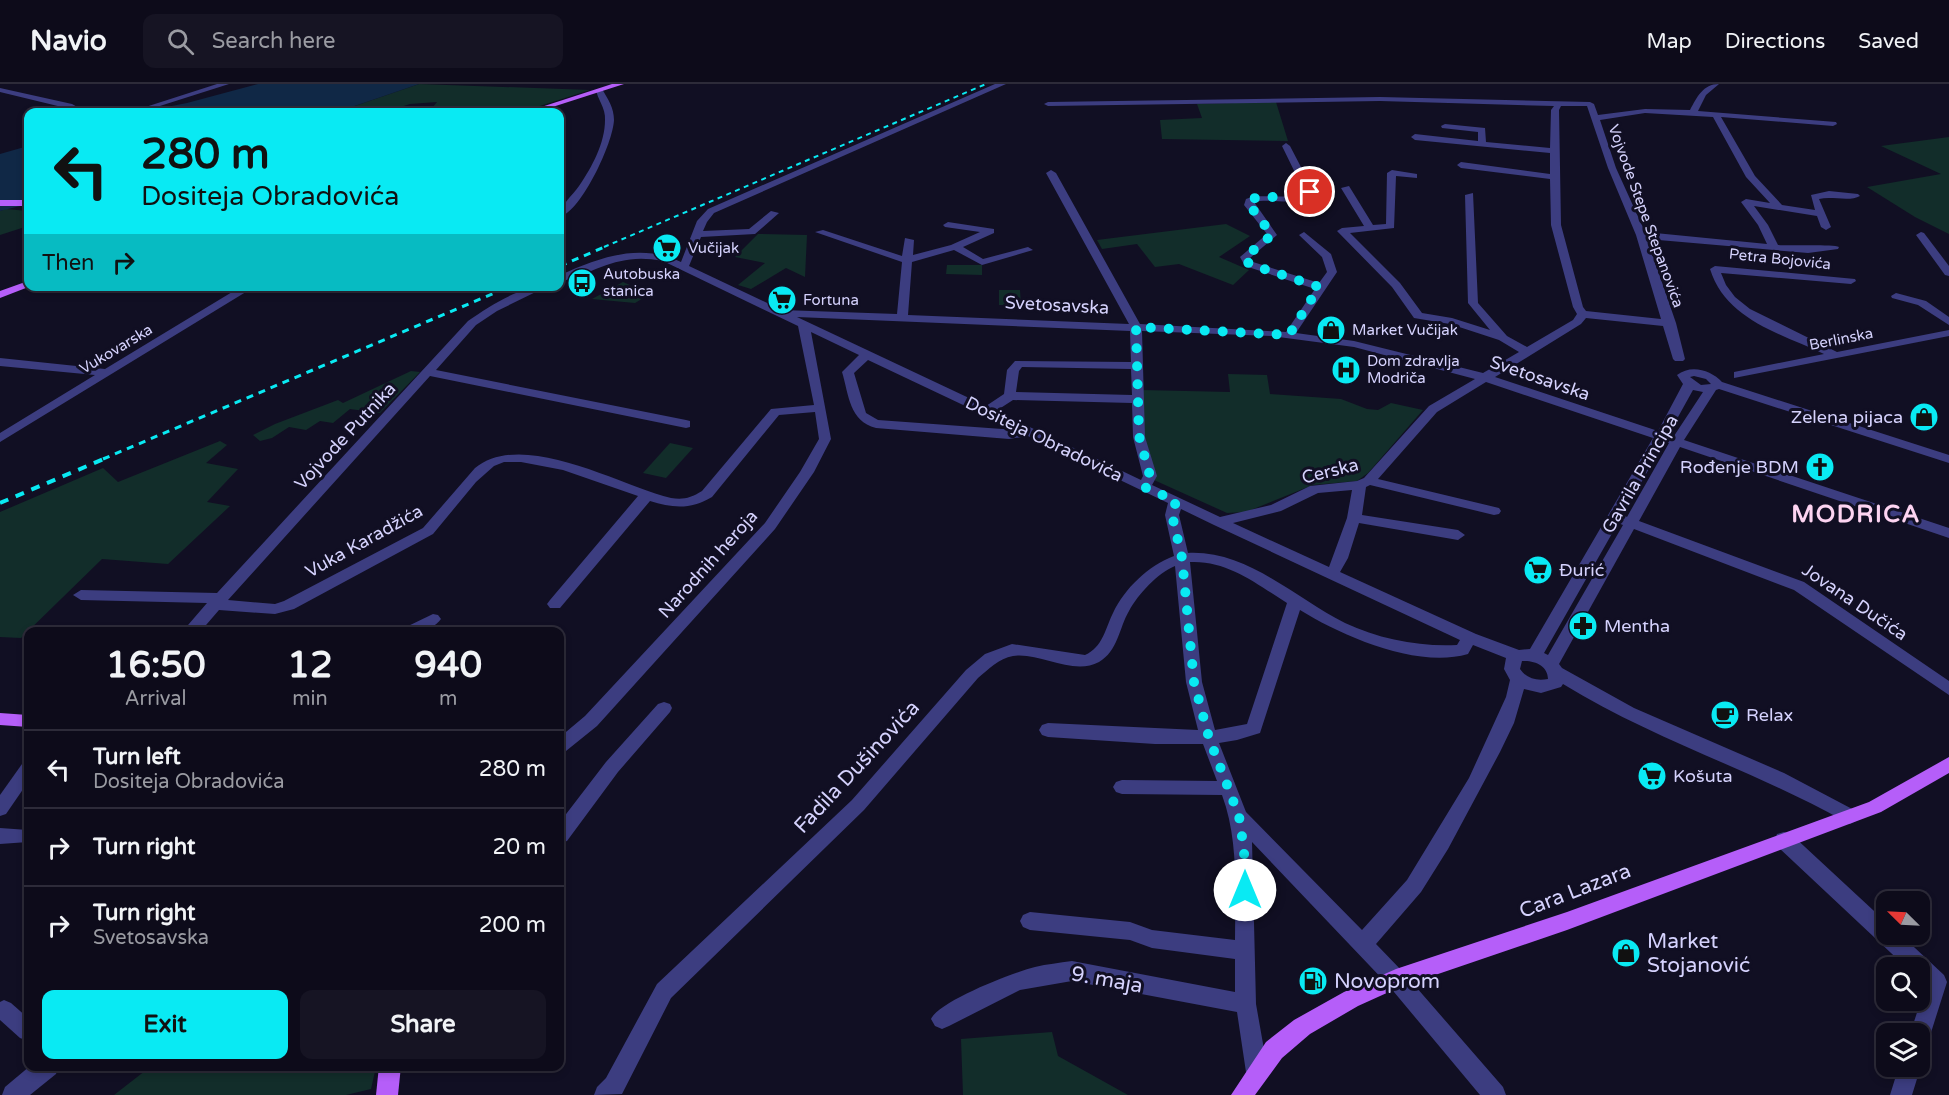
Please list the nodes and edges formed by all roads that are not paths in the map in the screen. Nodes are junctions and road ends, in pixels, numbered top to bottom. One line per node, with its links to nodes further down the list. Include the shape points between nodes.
1 (225, 84): 10 (street)
2 (620, 84): 6 (main road)
3 (1002, 84): 38 (street, via 735,199 711,211)
4 (1715, 84): 12 (street, via 1703,94)
5 (0, 90): 9 (street)
6 (599, 91): 11 (main road); 31 (street, via 605,97 610,117 608,132 594,171)
7 (1559, 103): 8 (street, via 1380,99); 14 (street, Vojvode Stepe Stepanovića, via 1590,104); 20 (street, via 1555,110)
8 (1048, 104)
9 (73, 108)
10 (147, 108)
11 (543, 108)
12 (1693, 112): 13 (street); 14 (street, via 1646,111)
13 (1716, 115): 15 (street); 30 (street, via 1751,177)
14 (1594, 118): 40 (street, Vojvode Stepe Stepanovića)
15 (1833, 123)
16 (1445, 126): 18 (street, via 1482,130)
17 (1415, 137): 18 (street)
18 (1482, 144): 20 (street)
19 (1287, 146): 53 (street, via 1310,192 1300,198 1249,201 1272,235 1245,257 1249,264)
20 (1556, 151): 24 (street)
21 (1461, 165): 24 (street)
22 (1051, 173): 64 (street)
23 (1414, 176): 36 (street, via 1392,173 1391,226)
24 (1555, 177): 59 (street, via 1556,225)
25 (1346, 188): 36 (street)
26 (1470, 195): 67 (street, via 1473,303)
27 (1855, 196): 33 (street, via 1815,195)
28 (0, 203): 29 (main road)
29 (24, 203)
30 (1780, 207): 33 (street); 45 (street, via 1746,202)
31 (564, 209)
32 (774, 213): 38 (street, via 753,232)
33 (1820, 214): 35 (street)
34 (948, 225): 43 (street, via 991,231)
35 (1826, 227)
36 (1370, 228): 67 (street, via 1342,230 1396,285 1418,316 1452,321)
37 (820, 232): 47 (street)
38 (696, 234): 48 (street)
39 (1304, 235): 53 (street, via 1330,261 1330,279)
40 (1641, 235): 45 (street); 63 (street, Vojvode Stepe Stepanovića)
41 (1921, 235): 49 (street)
42 (909, 240): 47 (street)
43 (955, 247): 46 (street, via 982,262); 47 (street)
44 (1834, 247): 45 (street)
45 (1774, 248)
46 (1028, 250)
47 (906, 260): 60 (street)
48 (684, 267): 50 (street, Dositeja Obradovića, via 644,253 614,256); 58 (street, Dositeja Obradovića)
49 (1949, 273)
50 (564, 277)
51 (1851, 281): 70 (street, Petra Bojovića, via 1715,269 1734,303)
52 (24, 286): 56 (main road)
53 (1319, 287): 66 (street)
54 (241, 291): 75 (street, Vukovarska)
55 (533, 291): 74 (street, Vojvode Putnika, via 477,319)
56 (0, 295)
57 (1896, 297): 61 (street, via 1922,303)
58 (782, 313): 60 (street, Svetosavska); 62 (street, Dositeja Obradovića)
59 (1583, 314): 63 (street); 68 (street, Cerska, via 1577,322)
60 (902, 316): 64 (street, Svetosavska)
61 (1949, 322)
62 (803, 323): 69 (street, Dositeja Obradovića); 83 (street, Narodnih heroja)
63 (1670, 323): 71 (street, Vojvode Stepe Stepanovića)
64 (1136, 327): 66 (street, Svetosavska); 73 (street)
65 (1949, 333): 70 (street, Berlinska)
66 (1289, 335): 78 (street, Svetosavska, via 1401,354)
67 (1503, 338): 68 (street)
68 (1527, 352): 78 (street, Cerska)
69 (868, 354): 84 (street, Dositeja Obradovića); 86 (street, via 848,372 864,420 1009,435)
70 (1834, 355): 77 (street, Berlinska)
71 (1679, 359): 76 (street); 79 (street, Vojvode Stepe Stepanovića)
72 (0, 362): 75 (street)
73 (1136, 366): 81 (street, via 1019,363 1013,370); 82 (street)
74 (429, 372): 85 (street); 105 (street, Vojvode Putnika)
75 (105, 373): 87 (street, Vukovarska)
76 (1703, 373): 77 (street, Berlinska); 79 (street, Berlinska, via 1689,372); 80 (street)
77 (1738, 375): 80 (street, Berlinska)
78 (1487, 378): 88 (street, Svetosavska); 91 (street, Cerska, via 1432,409)
79 (1686, 379): 80 (street); 88 (street, Gavrila Principa, via 1686,393)
80 (1716, 386): 89 (street, Gavrila Principa); 90 (street)
81 (1010, 396): 82 (street); 84 (street)
82 (1138, 399): 92 (street, via 1139,436 1150,476)
83 (821, 408): 93 (street, Vuka Karadžića, via 776,412 696,502 670,503); 121 (street, Narodnih heroja, via 825,439 770,526 591,721)
84 (987, 411): 86 (street, Dositeja Obradovića)
85 (686, 424)
86 (1029, 432): 92 (street, Dositeja Obradovića)
87 (0, 438)
88 (1660, 438): 89 (street, Svetosavska); 96 (street, Gavrila Principa)
89 (1676, 443): 99 (street, Gavrila Principa); 100 (street, Svetosavska)
90 (1949, 459)
91 (1365, 483): 95 (street); 97 (street); 98 (street, Cerska, via 1316,489 1276,508)
92 (1144, 487): 94 (street, Dositeja Obradovića)
93 (647, 495): 105 (street, Vuka Karadžića, via 606,479 518,457 500,458 463,487 428,531 289,605 275,609); 107 (street)
94 (1176, 501): 98 (street, Dositeja Obradovića); 102 (street, via 1172,515)
95 (1494, 511)
96 (1615, 517): 99 (street, Jovana Dučića); 112 (street, Gavrila Principa)
97 (1354, 518): 101 (street); 103 (street)
98 (1220, 522): 103 (street, Dositeja Obradovića)
99 (1632, 524): 113 (street, Gavrila Principa); 114 (street, Jovana Dučića, via 1799,586)
100 (1949, 533)
101 (1458, 535)
102 (1182, 558): 106 (street, via 1215,558 1235,564); 120 (street, via 1194,682); 146 (street, Fadila Dušinovića, via 1155,572 1139,588 1121,612 1113,637 1095,658 1086,662 1012,650 991,658 972,674 858,805 664,991)
103 (1332, 574): 111 (street, Dositeja Obradovića)
104 (81, 595): 105 (street, Vuka Karadžića)
105 (217, 601): 109 (street, Vojvode Putnika)
106 (1295, 601): 111 (street, via 1356,633 1390,642 1448,651 1462,650); 120 (street, via 1254,728)
107 (555, 604)
108 (433, 619): 110 (street)
109 (194, 627)
110 (419, 627)
111 (1470, 638): 112 (street, Dositeja Obradovića)
112 (1520, 664): 113 (street); 113 (street); 116 (street, Gavrila Principa)
113 (1550, 677): 116 (street, Gavrila Principa); 128 (street, via 1795,786)
114 (1949, 689)
115 (664, 708): 129 (street)
116 (1508, 717): 134 (street, Gavrila Principa, via 1453,823 1414,886)
117 (0, 719): 118 (main road)
118 (24, 721)
119 (1048, 730): 120 (street)
120 (1209, 738): 125 (street)
121 (564, 743)
122 (1949, 764): 128 (main road, Cara Lazara, via 1875,807)
123 (24, 775): 126 (street)
124 (1122, 787): 125 (street)
125 (1228, 788): 127 (street)
126 (0, 809)
127 (1239, 816): 134 (street); 135 (street, via 1244,850)
128 (1850, 816): 132 (main road, Cara Lazara)
129 (564, 830)
130 (0, 836): 131 (street)
131 (22, 836)
132 (1784, 840): 136 (main road, Cara Lazara); 140 (street, via 1937,982)
133 (1030, 921): 135 (street, via 1130,931 1152,939)
134 (1362, 945): 136 (street)
135 (1245, 951): 137 (street)
136 (1396, 980): 144 (main road, Cara Lazara, via 1351,999 1302,1027 1274,1050); 150 (street)
137 (1246, 1004): 139 (street, 9. maja, via 1072,971 1003,985); 144 (street)
138 (4, 1010): 141 (street)
139 (942, 1019)
140 (1924, 1023)
141 (24, 1028)
142 (42, 1071): 147 (street)
143 (389, 1071): 148 (main road)
144 (1257, 1072): 149 (main road, Cara Lazara)
145 (1907, 1077): 151 (street)
146 (611, 1092)
147 (13, 1095)
148 (387, 1095)
149 (1242, 1095)
150 (1495, 1095)
151 (1901, 1095)

